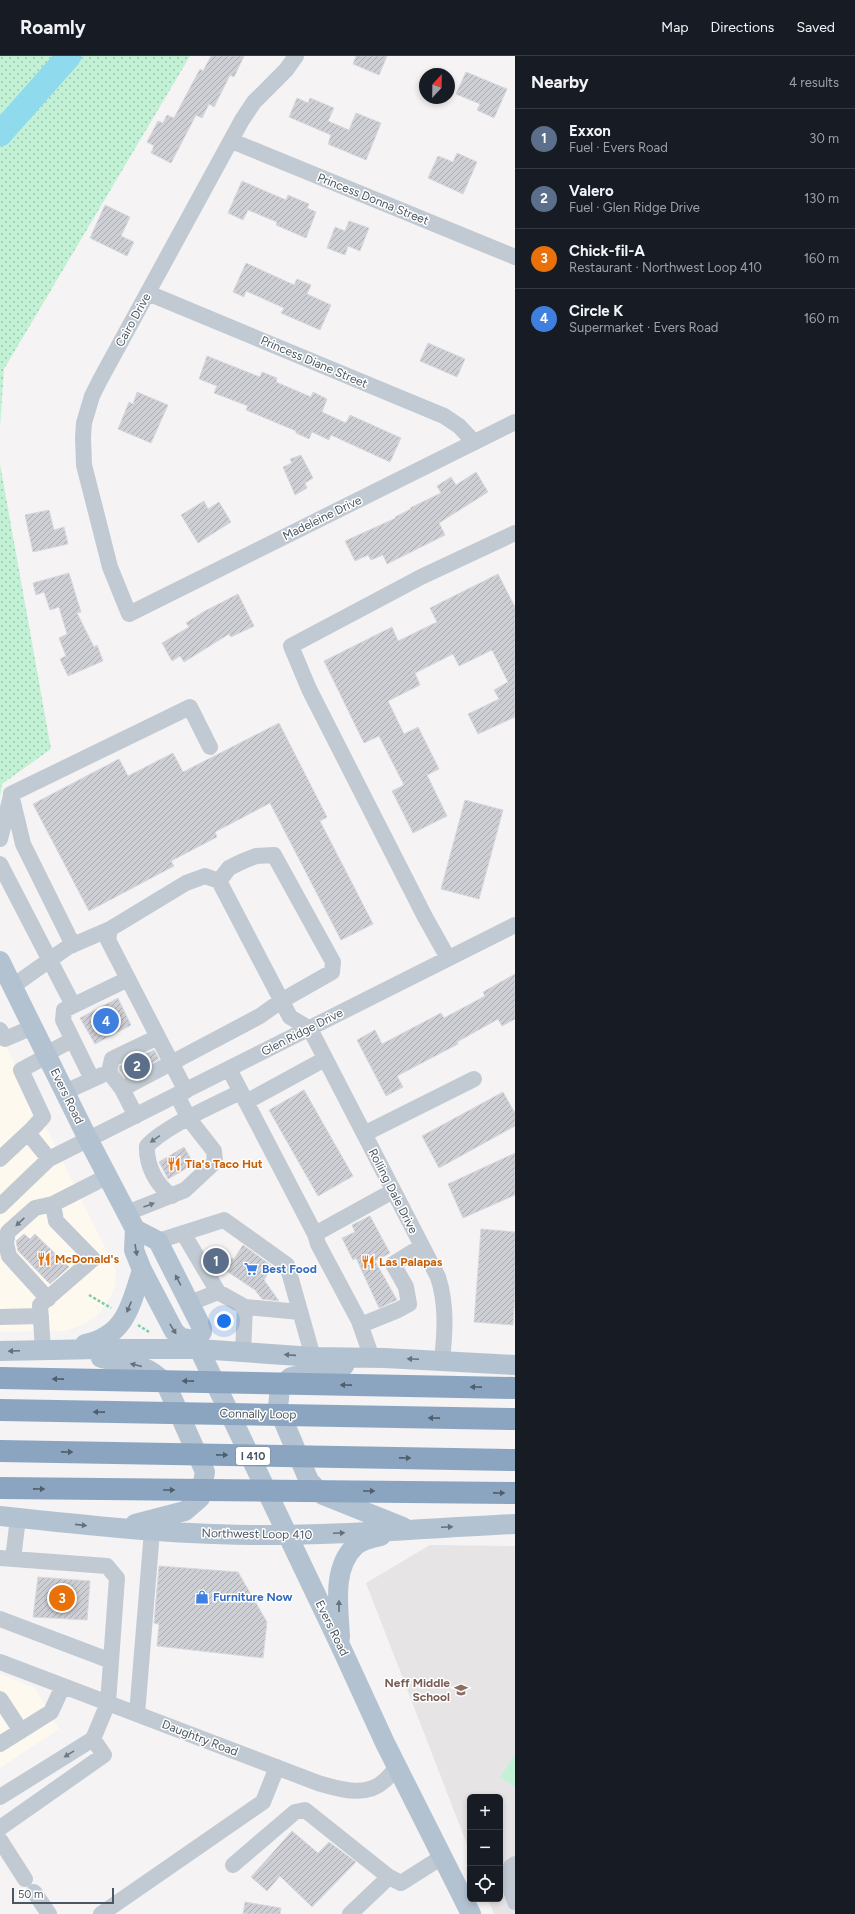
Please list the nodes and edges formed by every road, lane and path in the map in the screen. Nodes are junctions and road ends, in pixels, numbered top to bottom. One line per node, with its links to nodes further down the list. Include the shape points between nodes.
1 (296, 56): 2 (street, Cairo Drive, via 286,70 254,102)
2 (232, 141): 3 (street, Princess Donna Street); 4 (street, Cairo Drive)
3 (515, 257)
4 (148, 293): 6 (street, Princess Diane Street, via 444,416 459,426); 8 (street, Cairo Drive, via 92,396 83,437 84,465 110,568)
5 (515, 422): 6 (street, Madeleine Drive)
6 (474, 442): 8 (street, Madeleine Drive)
7 (515, 534): 17 (street, via 421,577 291,646 341,753 424,917)
8 (129, 614)
9 (210, 747): 10 (street, via 190,707)
10 (11, 794): 11 (street); 16 (street, via 23,844)
11 (0, 839)
12 (0, 864): 18 (street)
13 (219, 881): 15 (street, via 205,876 186,883); 21 (street); 21 (street, via 229,868 241,862 256,856 274,855 333,962 332,972)
14 (515, 924): 17 (street, Glen Ridge Drive)
15 (110, 929): 16 (street); 20 (street, via 108,940)
16 (73, 945): 18 (street)
17 (448, 958): 24 (street, Glen Ridge Drive)
18 (50, 960): 19 (street); 22 (street)
19 (5, 976): 23 (main road, Evers Road)
20 (128, 979): 22 (street); 26 (street)
21 (282, 1001): 24 (street, via 290,1017); 30 (street, via 260,1016)
22 (73, 1005): 27 (street, via 64,1010 63,1020)
23 (33, 1027): 25 (street, via 5,1038); 28 (main road, Evers Road)
24 (310, 1028): 29 (street, Rolling Dale Drive); 32 (street, Glen Ridge Drive)
25 (0, 1030)
26 (158, 1037): 30 (street); 31 (street)
27 (72, 1040): 28 (street); 34 (street)
28 (46, 1055): 36 (main road, Evers Road); 41 (street, via 21,1070 43,1117)
29 (325, 1059): 38 (street); 42 (street, Rolling Dale Drive)
30 (172, 1064): 31 (street); 37 (street)
31 (135, 1068): 33 (street); 33 (street, via 112,1059); 39 (street)
32 (229, 1069): 37 (street, Glen Ridge Drive); 38 (street)
33 (109, 1072): 34 (street)
34 (92, 1079): 36 (street)
35 (474, 1079): 42 (street)
36 (65, 1092): 43 (main road, Evers Road)
37 (182, 1093): 39 (street, Glen Ridge Drive); 40 (street)
38 (243, 1097): 40 (street); 53 (street)
39 (136, 1116): 43 (street, Glen Ridge Drive)
40 (189, 1119): 48 (street, via 214,1151 215,1162 184,1190); 48 (street, one-way to 48, via 146,1146 148,1165 165,1192)
41 (28, 1133): 44 (street); 45 (street)
42 (364, 1134): 47 (street, Rolling Dale Drive)
43 (88, 1140): 45 (street, Glen Ridge Drive); 46 (main road, Evers Road)
44 (0, 1159)
45 (49, 1159): 50 (street, Glen Ridge Drive)
46 (108, 1176): 49 (street); 51 (main road, Evers Road)
47 (393, 1190): 53 (street); 55 (street, Rolling Dale Drive)
48 (172, 1196): 51 (street, one-way to 48)
49 (53, 1204): 59 (street, via 56,1221 92,1259); 59 (street, one-way to 59, via 35,1208 8,1232 6,1243 9,1256)
50 (0, 1206)
51 (131, 1221): 54 (main road); 56 (main road, one-way to 56, via 134,1250)
52 (183, 1233): 54 (street); 57 (street); 63 (street, via 224,1220 287,1265)
53 (315, 1234): 67 (street)
54 (158, 1241): 60 (main road, one-way to 54)
55 (422, 1246): 67 (street, via 393,1264 406,1287 409,1304); 75 (street, Rolling Dale Drive, via 443,1293 445,1332)
56 (142, 1270): 69 (main road, one-way to 69, via 174,1331 181,1338); 70 (main road, one-way to 70, via 130,1307 121,1324 110,1335 91,1343)
57 (218, 1292): 60 (street); 61 (street)
58 (89, 1295): 62 (path)
59 (48, 1299): 64 (street, via 40,1306)
60 (190, 1303): 69 (main road, via 202,1328)
61 (245, 1307): 63 (street); 72 (street)
62 (112, 1309)
63 (300, 1312): 73 (street)
64 (41, 1316): 65 (street); 70 (street)
65 (0, 1317)
66 (132, 1321): 68 (path, via 150,1333)
67 (361, 1325): 74 (street)
68 (155, 1332)
69 (198, 1345): 70 (main road); 72 (main road); 90 (main road, Evers Road)
70 (50, 1350): 71 (main road, one-way to 71); 87 (main road, one-way to 70, via 185,1511 200,1498 205,1472 166,1384 156,1374 140,1365)
71 (0, 1351)
72 (243, 1352): 73 (main road, one-way to 72)
73 (313, 1357): 74 (main road)
74 (379, 1358): 75 (main road, one-way to 74); 88 (main road, via 291,1378 280,1387 278,1408 309,1481 323,1495)
75 (442, 1361): 76 (main road)
76 (515, 1365)
77 (0, 1378): 78 (highway, one-way to 77)
78 (515, 1388)
79 (0, 1410): 80 (highway, Connally Loop, one-way to 79)
80 (515, 1419)
81 (0, 1451): 82 (highway, I 410, one-way to 82)
82 (515, 1460)
83 (0, 1488): 84 (highway, one-way to 84)
84 (515, 1493)
85 (9, 1517): 87 (main road, Northwest Loop 410, one-way to 87); 91 (street)
86 (515, 1524): 88 (main road, Northwest Loop 410, one-way to 86)
87 (118, 1528): 89 (main road, Northwest Loop 410)
88 (408, 1529): 90 (main road, Northwest Loop 410, one-way to 88); 93 (main road, one-way to 88, via 339,1582 348,1555 367,1539)
89 (152, 1531): 90 (main road, Northwest Loop 410); 99 (street)
90 (286, 1535): 93 (main road, Evers Road)
91 (7, 1559): 94 (street, via 107,1566 117,1578)
92 (0, 1619): 94 (street)
93 (340, 1645): 104 (main road, Evers Road)
94 (111, 1661): 98 (street)
95 (0, 1662): 96 (street, Daughtry Road)
96 (63, 1686): 98 (street, Daughtry Road); 100 (street, via 51,1712)
97 (0, 1699): 100 (street)
98 (108, 1703): 99 (street, Daughtry Road); 101 (street)
99 (137, 1714): 103 (street, Daughtry Road)
100 (21, 1731): 102 (street)
101 (93, 1739): 105 (street, one-way to 105); 106 (street, via 104,1755)
102 (0, 1744)
103 (277, 1767): 104 (street, Daughtry Road, via 347,1791 377,1786); 114 (street, via 263,1802)
104 (397, 1767): 108 (main road, Evers Road)
105 (0, 1797)
106 (0, 1828)
107 (0, 1840): 113 (street)
108 (442, 1856): 111 (street, via 401,1883); 116 (main road, Evers Road)
109 (515, 1864): 112 (street, via 506,1876)
110 (233, 1865): 111 (street, via 295,1812 305,1810)
111 (389, 1877): 115 (street)
112 (515, 1902)
113 (49, 1914)
114 (101, 1914)
115 (350, 1914)
116 (471, 1914)

